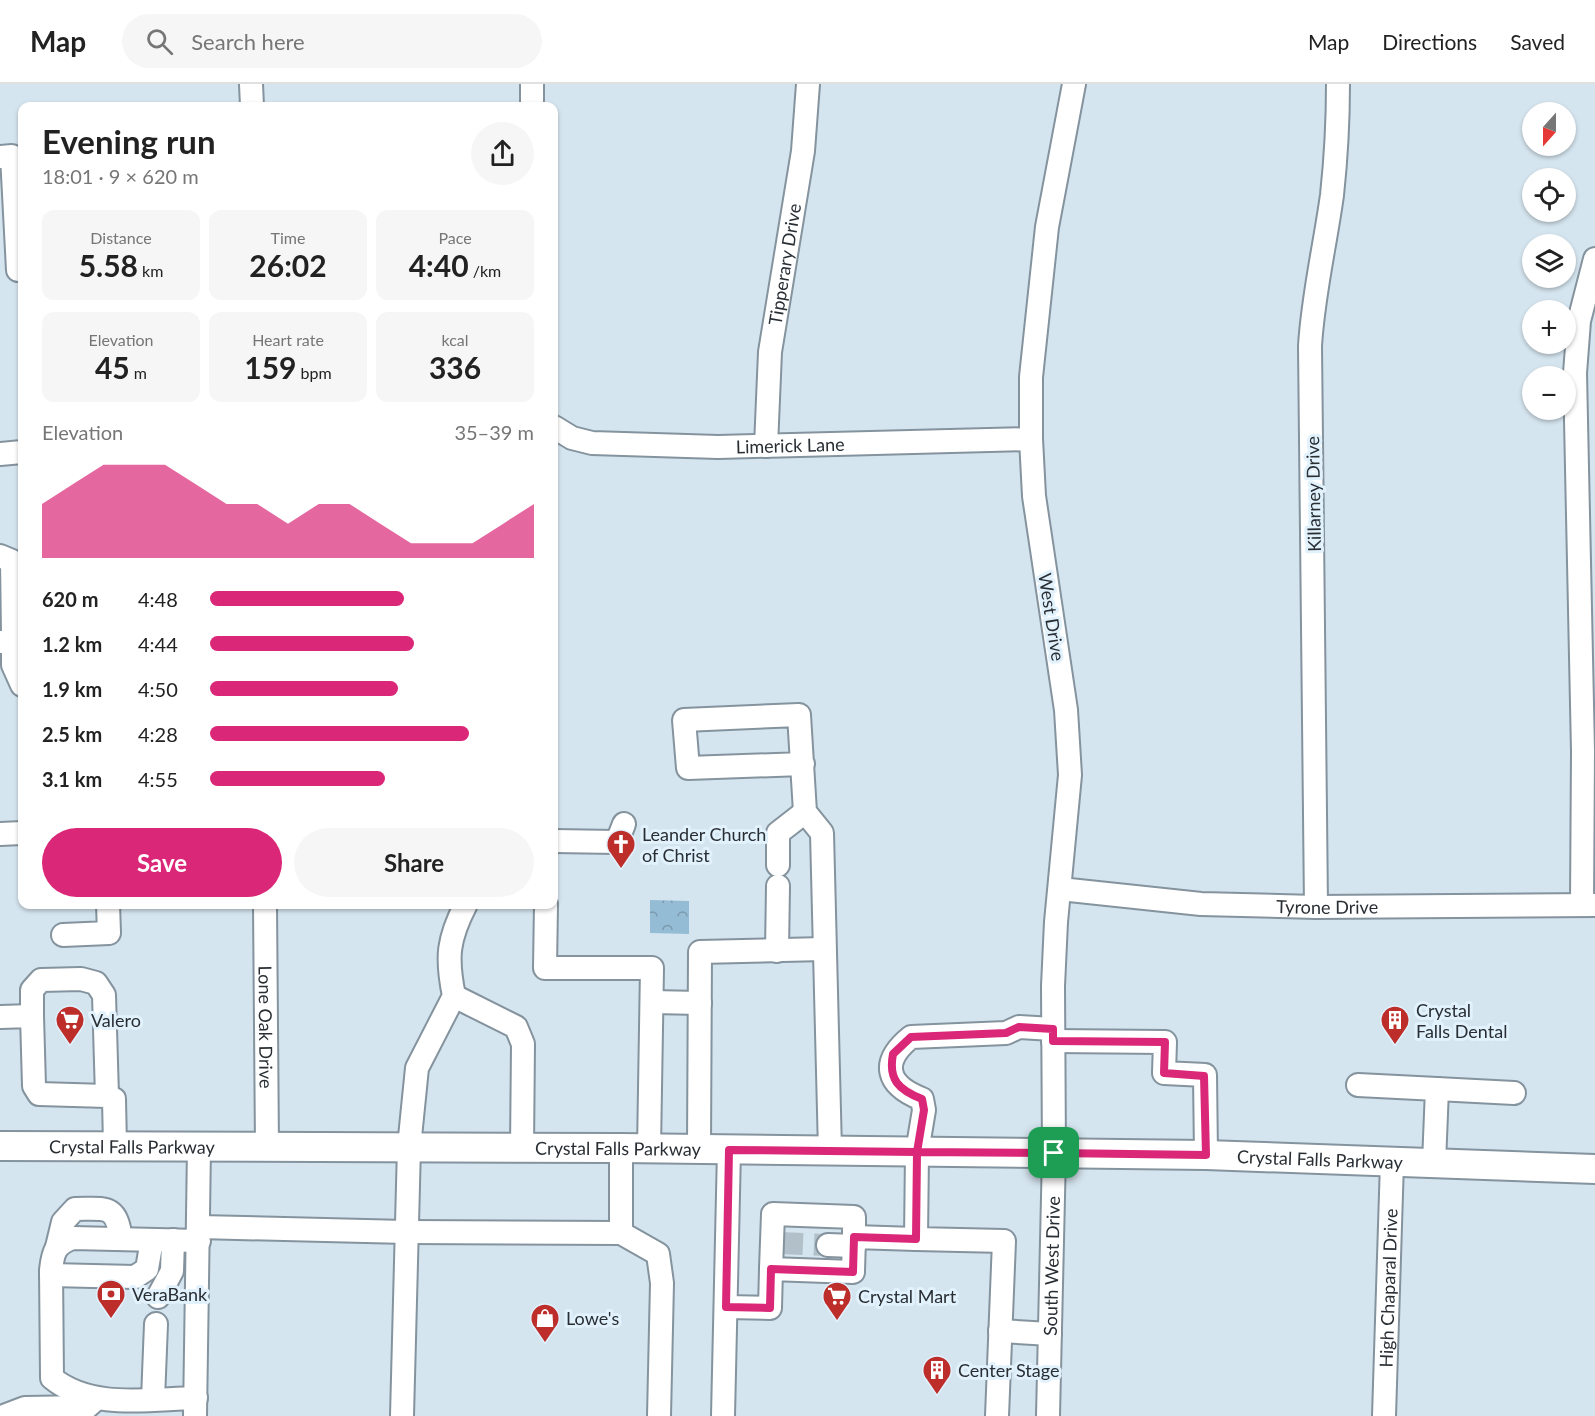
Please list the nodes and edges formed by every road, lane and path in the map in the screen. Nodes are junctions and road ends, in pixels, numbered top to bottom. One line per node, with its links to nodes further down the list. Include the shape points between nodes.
1 (251, 84): 6 (street)
2 (532, 84): 7 (street)
3 (808, 84): 13 (street, Tipperary Drive, via 803,151 770,352)
4 (1074, 84): 12 (street, West Drive, via 1037,304)
5 (1338, 84): 27 (street, Killarney Drive, via 1337,141 1310,346)
6 (252, 102)
7 (532, 102)
8 (0, 156): 10 (street, via 12,156)
9 (1595, 259): 26 (street, via 1579,321 1575,373)
10 (13, 270)
11 (558, 430): 13 (street, Limerick Lane, via 592,443)
12 (1031, 439): 13 (street, Limerick Lane); 25 (street, West Drive, via 1034,496 1070,742 1069,807)
13 (766, 446)
14 (18, 452): 15 (street)
15 (0, 454)
16 (0, 556): 17 (street, via 12,561)
17 (6, 642): 18 (street)
18 (18, 676)
19 (803, 764): 19 (street, via 799,715 684,720 688,768); 20 (street)
20 (805, 812): 33 (street, via 822,833); 34 (street, via 778,833)
21 (624, 824): 24 (street, via 617,842)
22 (18, 833): 23 (street)
23 (0, 834)
24 (558, 841)
25 (1060, 889): 27 (street, Tyrone Drive, via 1201,904); 40 (street, West Drive)
26 (1589, 905): 27 (street, Tyrone Drive)
27 (1316, 907)
28 (108, 909): 32 (street, via 109,933)
29 (265, 909): 49 (street, Lone Oak Drive)
30 (464, 909): 35 (street, via 452,933 449,971)
31 (546, 909): 36 (street, via 545,968 652,968)
32 (63, 935)
33 (824, 949): 34 (street); 54 (street)
34 (777, 951): 37 (street, via 700,952)
35 (454, 996): 47 (street, via 417,1068); 50 (street, via 516,1027 523,1044)
36 (652, 1002): 37 (street); 51 (street)
37 (700, 1003): 52 (street)
38 (32, 1016): 39 (street); 44 (street, via 36,1092); 44 (street, via 32,990 41,980 81,979 96,983 104,995)
39 (0, 1017)
40 (1053, 1035): 55 (street, via 1019,1027 1006,1033 911,1037 900,1046 893,1054 893,1080 901,1089 922,1099 924,1110); 56 (street, West Drive); 57 (street, via 1165,1042 1164,1073 1204,1076)
41 (1358, 1085): 42 (street)
42 (1437, 1089): 43 (street); 59 (street)
43 (1514, 1093)
44 (107, 1096): 46 (street, via 114,1098 115,1103)
45 (0, 1146): 46 (main road, Crystal Falls Parkway)
46 (115, 1146): 48 (main road, Crystal Falls Parkway)
47 (409, 1147): 49 (main road, Crystal Falls Parkway); 50 (main road, Crystal Falls Parkway); 61 (street)
48 (199, 1148): 49 (main road, Crystal Falls Parkway); 63 (street)
49 (267, 1148)
50 (522, 1148): 51 (main road, Crystal Falls Parkway)
51 (635, 1148): 52 (main road, Crystal Falls Parkway); 62 (street)
52 (699, 1149): 53 (main road, Crystal Falls Parkway)
53 (729, 1150): 54 (main road, Crystal Falls Parkway); 71 (street)
54 (830, 1151): 55 (main road, Crystal Falls Parkway)
55 (917, 1152): 56 (main road, Crystal Falls Parkway); 64 (street)
56 (1054, 1153): 57 (main road, Crystal Falls Parkway); 74 (street, South West Drive)
57 (1206, 1155): 58 (main road, Crystal Falls Parkway)
58 (1392, 1162): 59 (main road, Crystal Falls Parkway); 84 (street, High Chaparal Drive)
59 (1434, 1163): 60 (main road, Crystal Falls Parkway)
60 (1595, 1169)
61 (406, 1232): 62 (street); 63 (street); 79 (street)
62 (621, 1233): 80 (street, via 658,1254 662,1283)
63 (199, 1234): 65 (street); 77 (street)
64 (916, 1239): 66 (street); 73 (street, via 1004,1241)
65 (162, 1240): 69 (street, via 147,1269 135,1277); 69 (street, via 73,1238 60,1243 52,1253); 70 (street, via 172,1271)
66 (854, 1241): 67 (street); 68 (street, via 853,1272); 68 (street, via 854,1217 773,1214 776,1243)
67 (828, 1245)
68 (771, 1269): 71 (street, via 770,1308)
69 (51, 1275): 76 (street, via 52,1378 67,1390)
70 (158, 1297)
71 (726, 1307): 81 (street)
72 (156, 1324): 75 (street)
73 (1000, 1331): 74 (street); 82 (street)
74 (1050, 1334): 83 (street, South West Drive)
75 (153, 1398): 76 (street); 77 (street)
76 (96, 1399): 78 (street, via 87,1407 26,1408)
77 (195, 1407)
78 (4, 1416)
79 (402, 1416)
80 (659, 1416)
81 (723, 1416)
82 (997, 1416)
83 (1048, 1416)
84 (1384, 1416)

